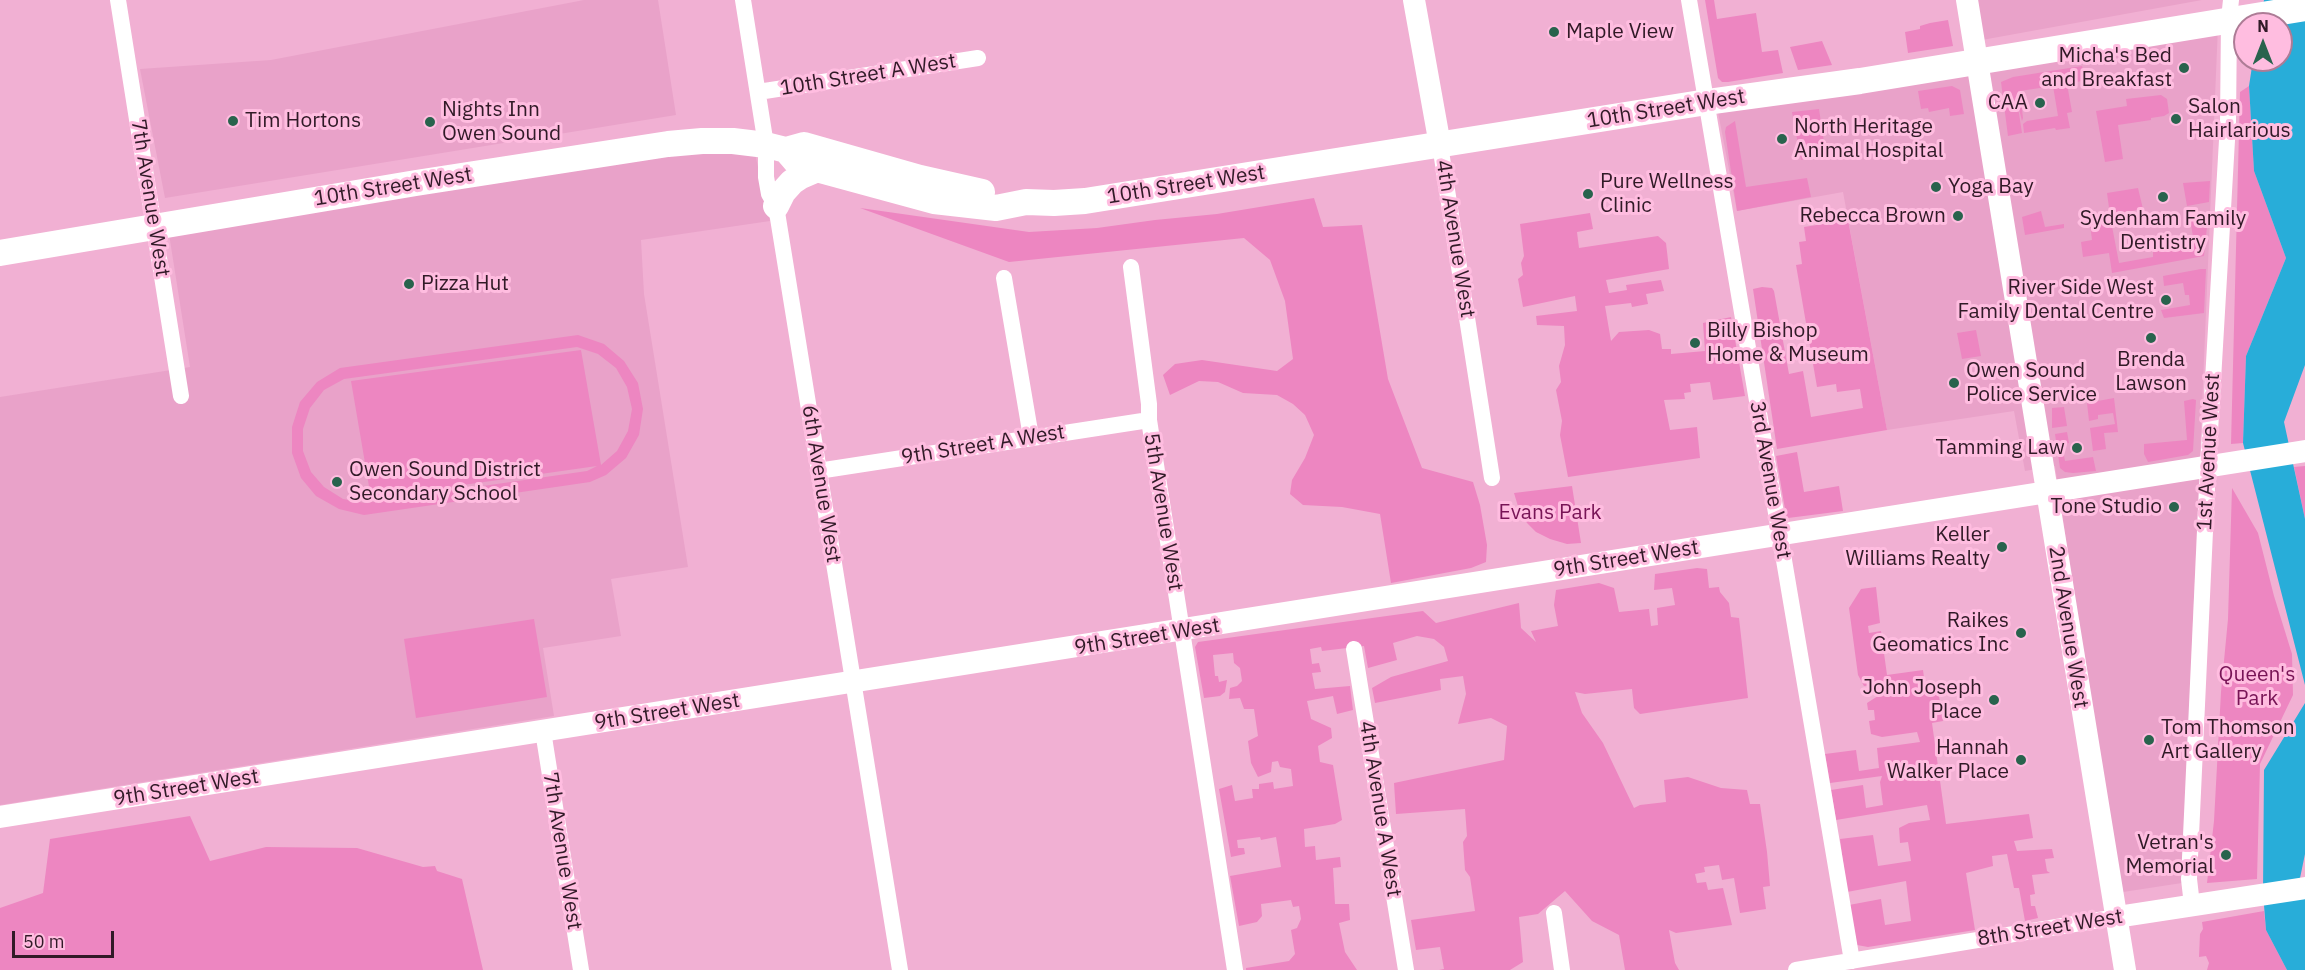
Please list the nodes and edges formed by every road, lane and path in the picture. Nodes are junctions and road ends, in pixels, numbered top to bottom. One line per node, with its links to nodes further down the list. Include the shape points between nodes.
1 (118, 0): 17 (street, 7th Avenue West)
2 (743, 0): 10 (street, 6th Avenue West)
3 (1414, 0): 12 (street, 4th Avenue West)
4 (1689, 0): 11 (street, 3rd Avenue West)
5 (1967, 0): 9 (street, 2nd Avenue West)
6 (2305, 8): 7 (main road, 10th Street West)
7 (2238, 11): 9 (main road, 10th Street West); 25 (street, 1st Avenue West, via 2228,133)
8 (978, 58): 10 (street, 10th Street A West)
9 (1977, 61): 11 (main road, 10th Street West); 28 (street, 2nd Avenue West)
10 (758, 92): 13 (street, 6th Avenue West)
11 (1707, 102): 12 (main road, 10th Street West); 29 (street, 3rd Avenue West)
12 (1440, 145): 15 (main road, 10th Street West, via 1085,201); 27 (street, 4th Avenue West)
13 (776, 147): 14 (main road, 10th Street West, via 798,164); 15 (main road, 10th Street West, via 804,145 941,184); 16 (street, 6th Avenue West, via 766,177); 17 (main road, 10th Street West, via 734,141 657,146)
14 (815, 170): 15 (main road, 10th Street West, via 945,203 996,208); 16 (main road, via 792,182)
15 (1026, 202)
16 (776, 206): 26 (street, 6th Avenue West)
17 (156, 227): 18 (main road, 10th Street West); 21 (street, 7th Avenue West)
18 (0, 253)
19 (1131, 267): 22 (street, 5th Avenue West)
20 (1004, 278): 23 (street)
21 (182, 396)
22 (1149, 420): 23 (street, 9th Street A West); 30 (street, 5th Avenue West)
23 (1031, 437): 26 (street, 9th Street A West)
24 (2299, 452): 25 (street, 9th Street West)
25 (2218, 465): 28 (street, 9th Street West); 36 (street, 1st Avenue West, via 2189,879)
26 (818, 471): 32 (street, 6th Avenue West)
27 (1492, 478)
28 (2046, 493): 29 (street, 9th Street West); 38 (street, 2nd Avenue West)
29 (1779, 534): 30 (street, 9th Street West); 39 (street, 3rd Avenue West)
30 (1181, 632): 32 (street, 9th Street West); 43 (street, 5th Avenue West)
31 (1354, 649): 44 (street, 4th Avenue A West)
32 (854, 683): 33 (street, 9th Street West); 42 (street, 6th Avenue West)
33 (543, 731): 34 (street, 9th Street West); 41 (street, 7th Avenue West)
34 (0, 818)
35 (2305, 888): 36 (street, 8th Street West)
36 (2192, 905): 38 (street, 8th Street West)
37 (1554, 914): 45 (street)
38 (2117, 917): 40 (street, 8th Street West); 47 (street, 2nd Avenue West)
39 (1852, 961): 40 (street, 8th Street West); 46 (street, 8th Street West)
40 (1878, 964)
41 (581, 970)
42 (900, 970)
43 (1236, 970)
44 (1406, 970)
45 (1562, 970)
46 (1796, 970)
47 (2125, 970)

